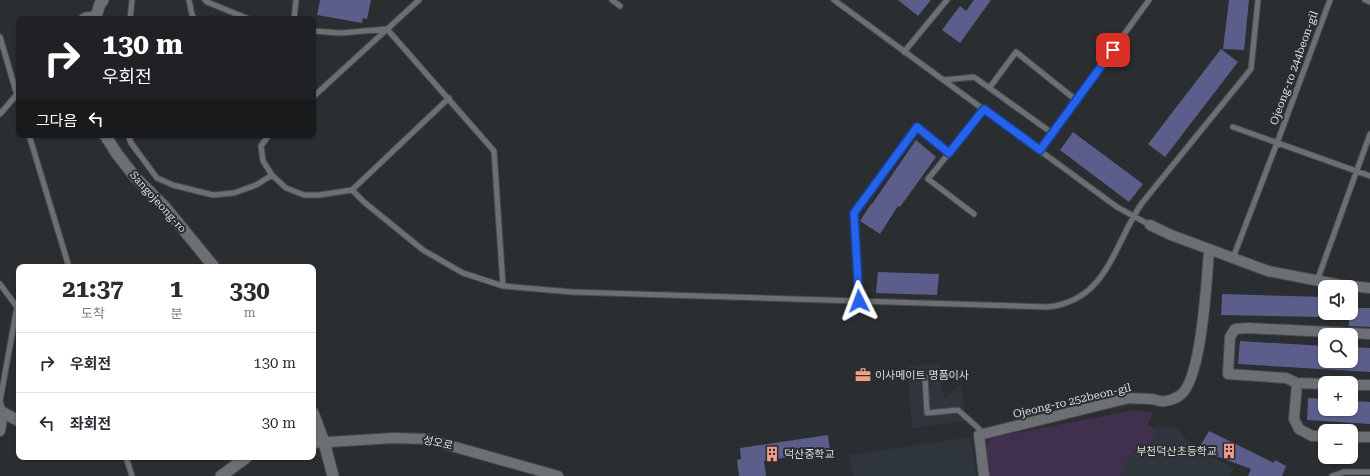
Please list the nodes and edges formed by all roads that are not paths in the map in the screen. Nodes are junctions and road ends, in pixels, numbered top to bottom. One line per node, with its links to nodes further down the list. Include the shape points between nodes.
1 (103, 0): 17 (street)
2 (132, 0): 18 (lane)
3 (189, 0): 19 (lane)
4 (205, 0): 20 (lane)
5 (296, 0): 21 (lane)
6 (419, 0): 22 (lane)
7 (612, 0): 15 (lane)
8 (834, 0): 25 (lane)
9 (947, 0): 25 (lane)
10 (1149, 0): 32 (lane)
11 (1258, 0): 50 (lane, via 1251,70)
12 (1330, 0): 42 (lane, Ojeong-ro 244beon-gil)
13 (1365, 0): 14 (lane)
14 (1370, 2)
15 (620, 6)
16 (84, 16): 17 (lane)
17 (95, 16)
18 (130, 16)
19 (193, 16)
20 (242, 16)
21 (294, 16)
22 (387, 29): 23 (lane, via 341,33); 29 (lane); 31 (lane)
23 (316, 31)
24 (0, 37): 27 (lane)
25 (904, 52): 26 (lane)
26 (944, 80): 28 (lane, via 974,77); 33 (lane)
27 (16, 87)
28 (990, 87): 32 (lane, via 1016,52); 36 (lane)
29 (316, 94)
30 (16, 95): 34 (lane)
31 (449, 98): 48 (lane); 58 (lane, via 494,151)
32 (1076, 100): 36 (lane)
33 (984, 109): 43 (lane); 44 (lane)
34 (0, 114)
35 (1233, 127): 42 (lane)
36 (1052, 133): 43 (lane)
37 (1370, 134): 45 (lane)
38 (30, 138): 54 (lane)
39 (107, 138): 55 (street, Sangojeong-ro, via 134,177 165,207)
40 (129, 138): 46 (lane, via 157,178 173,185 213,194 234,193 256,185)
41 (267, 138): 46 (lane, via 261,146 263,161)
42 (1277, 143): 45 (lane); 53 (lane)
43 (1040, 150): 50 (lane)
44 (949, 153): 49 (lane, via 928,179); 60 (lane, via 917,127 854,213)
45 (1356, 172): 47 (lane); 56 (lane)
46 (272, 175): 48 (lane, via 286,188 304,195)
47 (1370, 176)
48 (352, 190): 58 (lane, via 423,250 463,273)
49 (974, 214)
50 (1133, 216): 51 (lane); 60 (lane, via 1114,256 1098,281 1079,298 1060,306)
51 (1150, 225): 52 (street)
52 (1209, 249): 53 (street); 73 (street, Ojeong-ro 252beon-gil, via 1199,344 1193,373 1180,395 1164,402 1129,398)
53 (1233, 258): 56 (street, via 1268,271)
54 (68, 264)
55 (212, 264)
56 (1317, 281): 59 (street)
57 (0, 284): 61 (lane)
58 (503, 286): 60 (lane, via 572,292)
59 (1370, 288)
60 (859, 301)
61 (16, 304)
62 (16, 317): 69 (lane, via 0,401)
63 (1370, 334): 65 (street, via 1235,329 1230,337 1228,374 1286,378)
64 (925, 377): 73 (lane, via 927,413 958,410)
65 (1298, 384): 66 (street); 74 (street, via 1294,418 1299,429 1312,436)
66 (1318, 384)
67 (1358, 385): 68 (street)
68 (1370, 385)
69 (2, 411): 70 (street); 71 (street)
70 (16, 419)
71 (0, 428)
72 (316, 428): 77 (street)
73 (985, 434): 85 (street, via 979,435)
74 (1318, 436)
75 (1358, 437): 76 (street)
76 (1370, 437)
77 (319, 443): 83 (street); 84 (street, 성오로, via 393,438 427,439)
78 (127, 460): 81 (lane)
79 (243, 460): 82 (street)
80 (1370, 472): 86 (lane, via 1344,472)
81 (132, 476)
82 (222, 476)
83 (333, 476)
84 (558, 476)
85 (984, 476)
86 (1332, 476)

